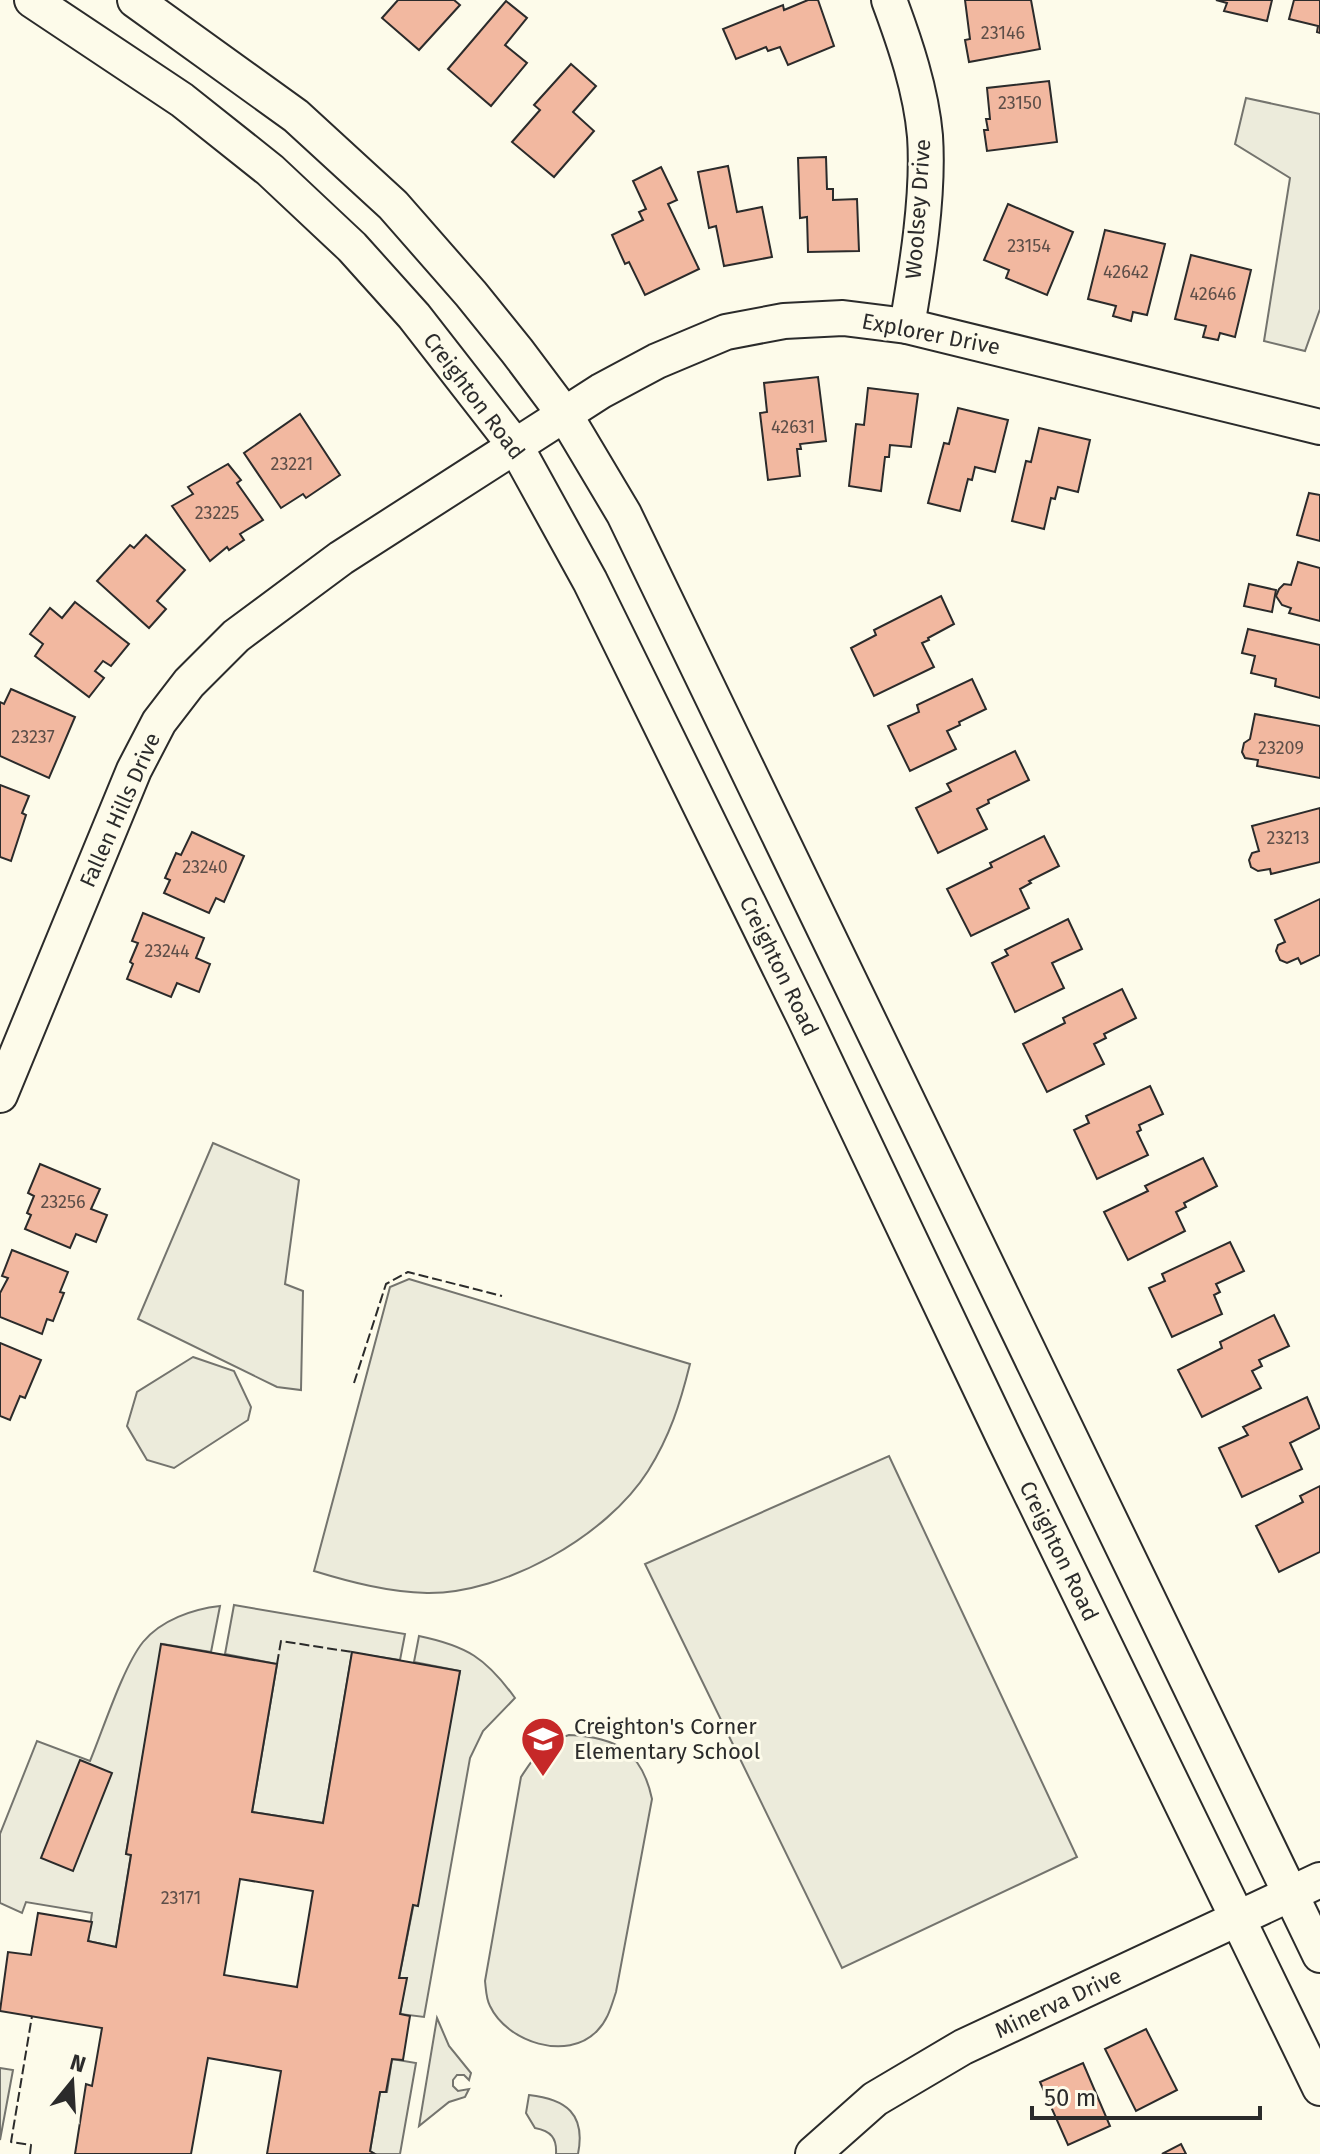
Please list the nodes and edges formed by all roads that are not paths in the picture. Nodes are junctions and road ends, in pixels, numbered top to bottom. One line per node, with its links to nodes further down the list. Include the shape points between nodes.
1 (32, 0): 7 (street, Creighton Road, via 182,100 270,170 352,247 414,316)
2 (135, 0): 5 (street, via 296,116 393,205 481,305)
3 (889, 0): 4 (street, Woolsey Drive, via 915,79 925,137 918,259)
4 (907, 326): 5 (street, Explorer Drive, via 843,318 784,321 726,332 657,361); 6 (street, Explorer Drive)
5 (565, 415): 7 (street, Explorer Drive); 9 (street, via 624,514)
6 (1320, 427)
7 (516, 447): 8 (street, Fallen Hills Drive, via 341,558 236,636 189,683 159,722 134,770); 10 (street, Creighton Road, via 625,651)
8 (0, 1095)
9 (1305, 1886): 10 (street, Minerva Drive); 11 (street)
10 (1238, 1918): 12 (street, Creighton Road); 13 (street, Minerva Drive, via 963,2047 875,2099)
11 (1320, 1955)
12 (1320, 2088)
13 (813, 2154)

